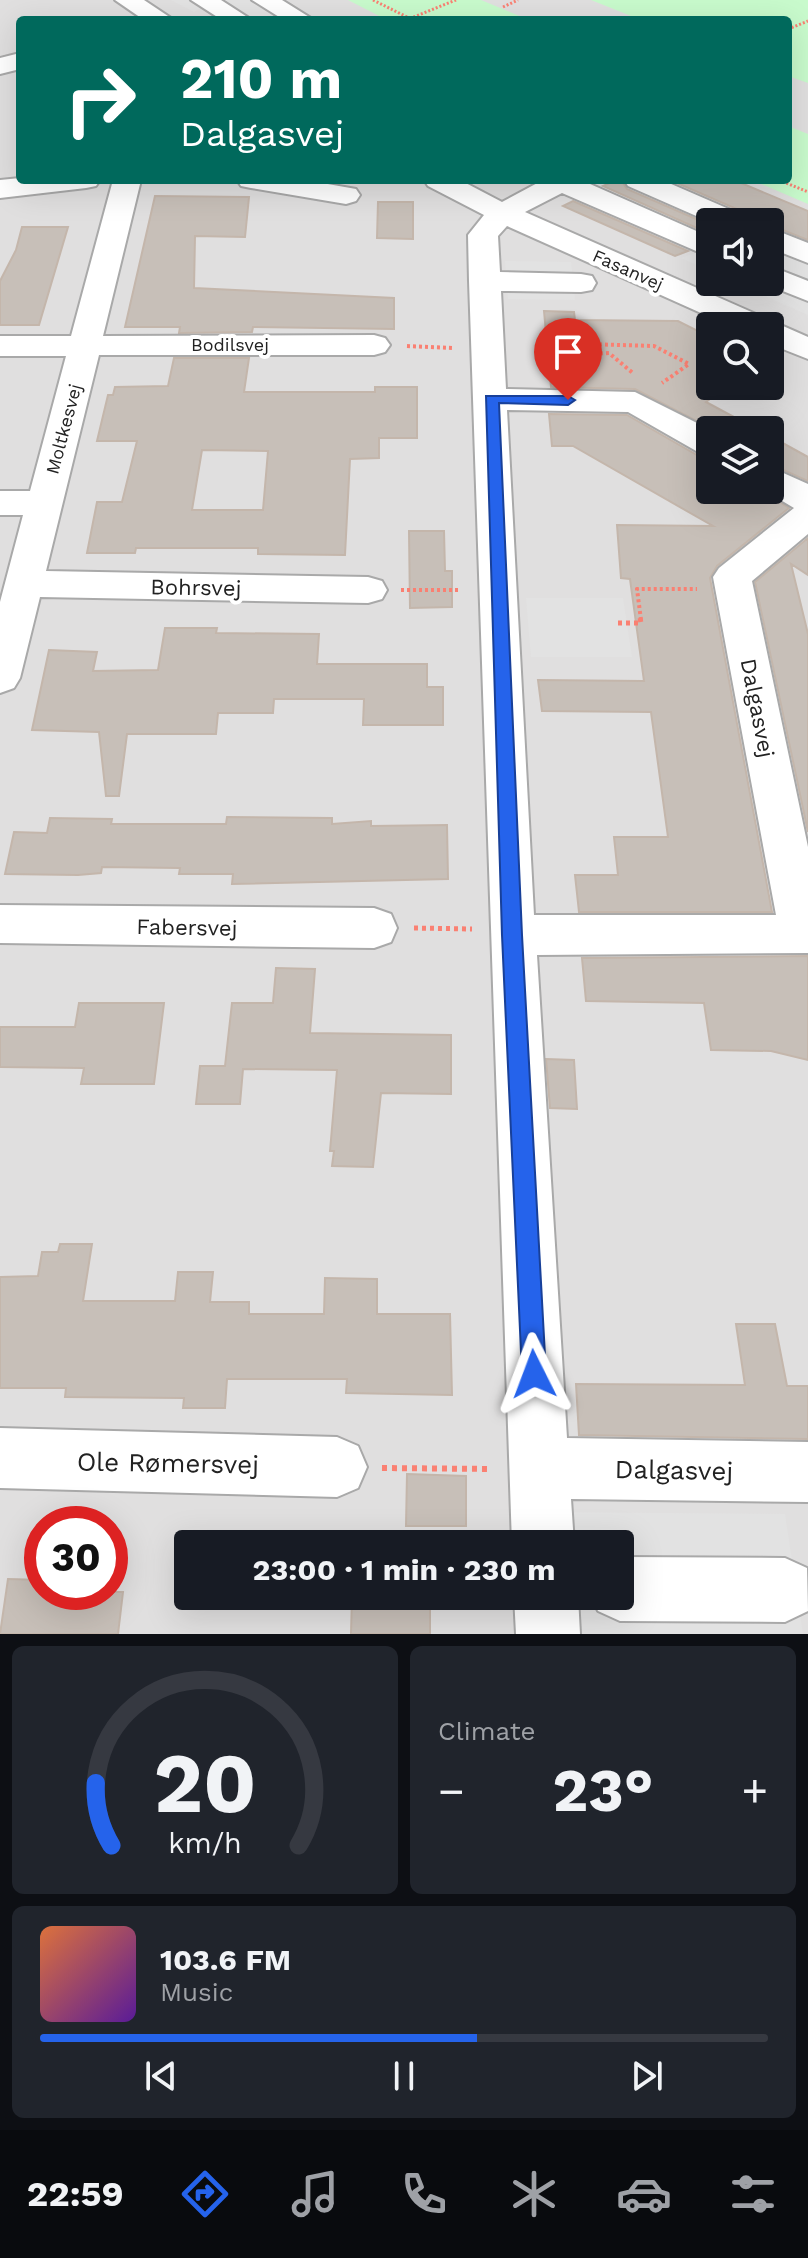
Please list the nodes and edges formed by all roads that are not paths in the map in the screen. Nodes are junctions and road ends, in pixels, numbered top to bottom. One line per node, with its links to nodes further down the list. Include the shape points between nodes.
1 (127, 0): 4 (street)
2 (203, 0): 5 (street)
3 (264, 0): 6 (street)
4 (155, 16)
5 (233, 16)
6 (294, 16)
7 (48, 184): 14 (street)
8 (126, 184): 27 (street, Moltkesvej)
9 (276, 184): 15 (street)
10 (446, 184): 17 (street, Fasanvej)
11 (554, 184): 17 (street)
12 (566, 184): 18 (street)
13 (647, 184): 16 (street)
14 (0, 189)
15 (346, 195)
16 (703, 208)
17 (502, 213): 21 (street, via 483,235); 25 (street, Fasanvej)
18 (696, 242)
19 (784, 243): 20 (street)
20 (808, 254)
21 (484, 281): 23 (street); 31 (street)
22 (784, 281): 24 (street)
23 (581, 283)
24 (808, 292)
25 (725, 312)
26 (784, 338): 30 (street)
27 (86, 345): 28 (street, Bodilsvej); 29 (street, Bodilsvej); 36 (street, Moltkesvej)
28 (374, 345)
29 (0, 346)
30 (808, 349)
31 (491, 399): 32 (street, via 637,400); 43 (street)
32 (696, 436)
33 (784, 486): 34 (street)
34 (808, 500)
35 (0, 503): 36 (street)
36 (44, 503): 38 (street, Moltkesvej)
37 (808, 515): 44 (street, Dalgasvej, via 732,577)
38 (24, 584): 39 (street, Bohrsvej); 40 (street, Moltkesvej)
39 (368, 590)
40 (0, 678)
41 (0, 924): 42 (street, Fabersvej)
42 (374, 928)
43 (512, 935): 44 (street, Dalgasvej); 47 (street)
44 (806, 936)
45 (0, 1458): 46 (street, Ole Rømersvej)
46 (337, 1467)
47 (518, 1468): 48 (street, Dalgasvej); 49 (street)
48 (808, 1472)
49 (538, 1530)
50 (634, 1589): 51 (street)
51 (785, 1590)
52 (547, 1610): 53 (street)
53 (548, 1634)

